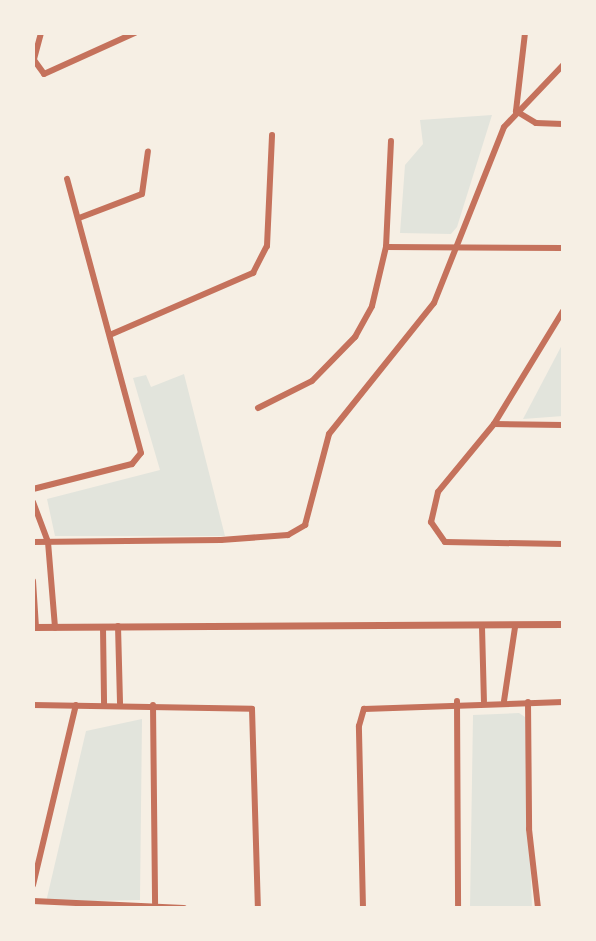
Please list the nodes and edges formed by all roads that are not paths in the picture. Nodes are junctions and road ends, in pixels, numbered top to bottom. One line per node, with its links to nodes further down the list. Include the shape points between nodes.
1 (41, 33): 2 (street, via 34,60 44,74)
2 (135, 33)
3 (525, 33): 5 (street)
4 (563, 65): 5 (street)
5 (516, 111): 6 (street, via 536,124); 12 (street, via 496,147)
6 (563, 124)
7 (272, 135): 16 (street, via 267,246 253,273)
8 (391, 141): 13 (street)
9 (148, 151): 11 (street, via 142,194)
10 (67, 179): 11 (street)
11 (79, 218): 16 (street)
12 (462, 244): 13 (street); 14 (street); 24 (street, via 410,340 329,434 309,517 299,531 221,540)
13 (386, 247): 17 (street, via 379,285 355,337 313,381)
14 (563, 248)
15 (563, 311): 18 (street)
16 (112, 334): 20 (street, via 140,458)
17 (258, 408)
18 (494, 424): 19 (street); 25 (street, via 438,492 434,535 445,542)
19 (563, 425)
20 (33, 489)
21 (33, 502): 22 (street)
22 (40, 528): 23 (street); 24 (street)
23 (33, 540): 24 (street)
24 (48, 542): 32 (street)
25 (563, 544)
26 (33, 581): 28 (street)
27 (118, 626): 29 (street); 33 (street); 40 (street)
28 (35, 627): 32 (street)
29 (482, 627): 30 (street); 35 (street)
30 (516, 627): 31 (street); 36 (street)
31 (563, 627)
32 (55, 628): 33 (street)
33 (103, 628): 39 (street)
34 (457, 701): 35 (street); 49 (street, via 364,709 359,726); 50 (street)
35 (484, 701): 36 (street)
36 (504, 701): 37 (street)
37 (528, 702): 38 (street); 51 (street, via 529,829)
38 (563, 702)
39 (104, 703): 40 (street); 42 (street)
40 (120, 703): 43 (street)
41 (33, 705): 42 (street)
42 (76, 705): 44 (street)
43 (153, 705): 46 (street); 48 (street, via 253,709)
44 (33, 885)
45 (33, 901): 46 (street)
46 (155, 903): 47 (street)
47 (184, 908)
48 (258, 908)
49 (363, 908)
50 (458, 908)
51 (538, 908)

